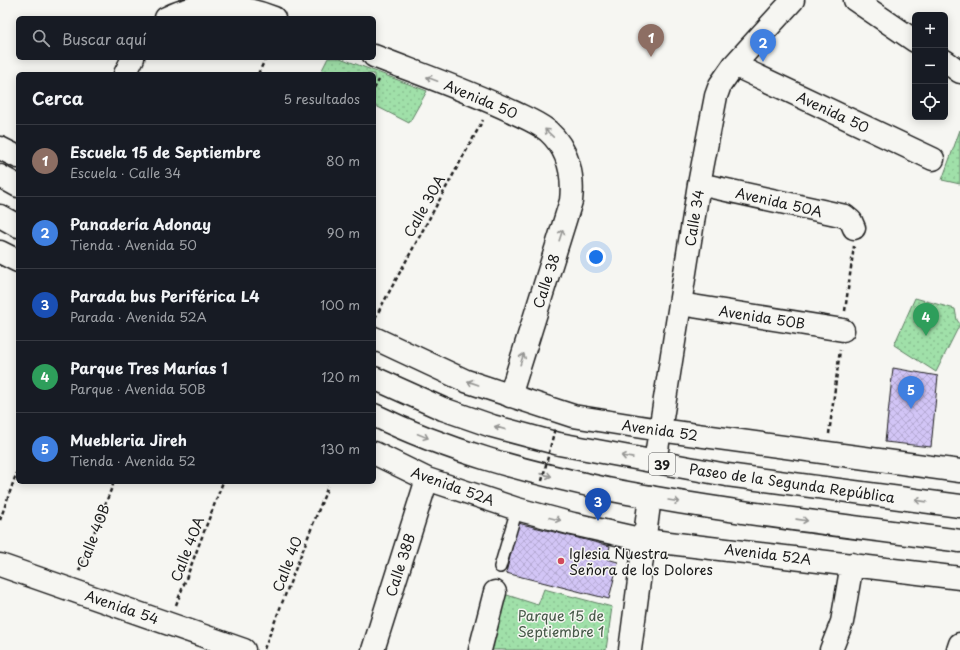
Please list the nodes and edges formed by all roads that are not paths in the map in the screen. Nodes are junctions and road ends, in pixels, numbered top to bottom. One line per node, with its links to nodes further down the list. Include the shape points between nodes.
1 (793, 0): 9 (main road, Calle 34)
2 (855, 0): 5 (main road)
3 (174, 14): 4 (main road, via 197,5 213,3 248,8)
4 (269, 16)
5 (912, 39)
6 (376, 57): 15 (main road, Avenida 50, one-way to 6, via 564,152 539,124 492,102)
7 (132, 60): 10 (main road)
8 (948, 63): 11 (main road)
9 (734, 65): 14 (main road, Avenida 50); 17 (main road, Calle 34, via 720,85 716,96)
10 (126, 72)
11 (960, 72)
12 (0, 148): 13 (main road)
13 (16, 156)
14 (933, 159)
15 (569, 166): 29 (main road, Calle 38, one-way to 15, via 571,201 572,178)
16 (0, 176): 18 (main road)
17 (699, 184): 21 (main road, Avenida 50A, via 845,216); 24 (main road, Calle 34)
18 (16, 185)
19 (0, 216): 20 (main road)
20 (16, 225)
21 (854, 228)
22 (0, 252): 23 (main road)
23 (16, 260)
24 (680, 304): 25 (main road, Avenida 50B); 32 (main road, Calle 34)
25 (843, 330)
26 (376, 339): 29 (main road, Avenida 52, one-way to 26, via 466,381)
27 (376, 366): 30 (main road)
28 (376, 379): 30 (main road, Paseo de la Segunda República / 39)
29 (510, 396): 32 (main road, Avenida 52, via 573,416)
30 (443, 409): 34 (main road, Paseo de la Segunda República / 39, one-way to 30, via 559,444 492,426)
31 (380, 419): 37 (main road, one-way to 37, via 440,443 512,467)
32 (660, 430): 34 (main road, Calle 34); 35 (main road, Avenida 52)
33 (376, 454): 36 (main road, Avenida 52A)
34 (655, 462): 38 (main road, Paseo de la Segunda República / 39, one-way to 34, via 727,475)
35 (960, 471)
36 (427, 479): 39 (main road, Avenida 52A); 49 (main road, Calle 38B)
37 (650, 497): 40 (main road); 41 (main road, one-way to 41)
38 (960, 506)
39 (517, 510): 40 (main road, Avenida 52A, one-way to 40); 44 (lane)
40 (644, 540): 42 (main road, Avenida 52A); 51 (main road)
41 (960, 541)
42 (852, 564): 45 (main road, Avenida 52A); 52 (main road, via 842,622)
43 (0, 565): 48 (main road, Avenida 54)
44 (500, 567)
45 (960, 578)
46 (495, 592): 50 (main road)
47 (960, 644): 53 (main road)
48 (244, 650)
49 (373, 650)
50 (480, 650)
51 (630, 650)
52 (831, 650)
53 (958, 650)

